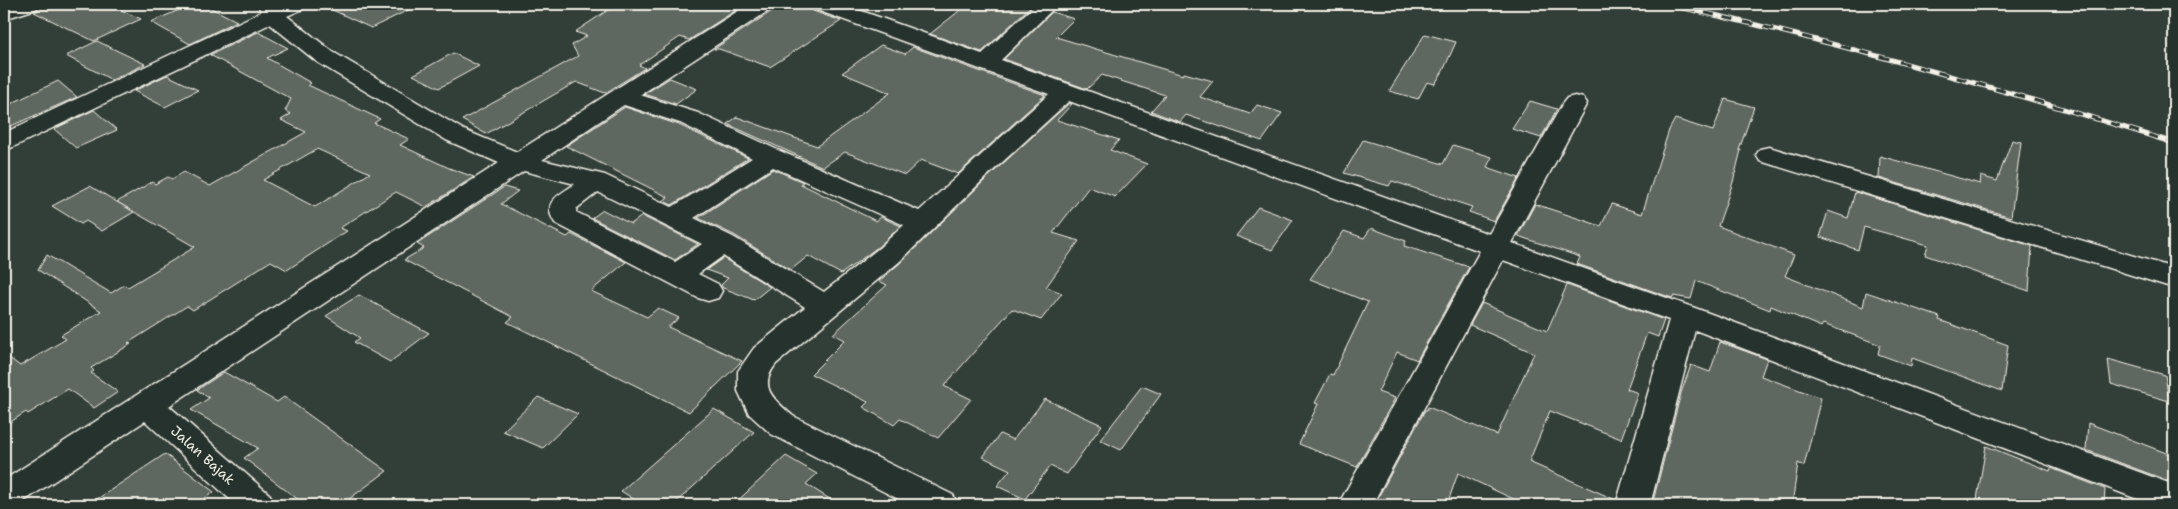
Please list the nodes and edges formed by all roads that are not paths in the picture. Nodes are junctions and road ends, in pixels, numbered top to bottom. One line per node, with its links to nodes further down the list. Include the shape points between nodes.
1 (28, 4): 7 (street)
2 (295, 4): 6 (street)
3 (762, 4): 10 (street)
4 (822, 4): 8 (street)
5 (1048, 4): 8 (street)
6 (271, 9): 12 (street); 15 (street, via 284,26 325,57 455,135)
7 (4, 14)
8 (986, 62): 9 (street)
9 (1065, 92): 18 (street); 20 (street)
10 (620, 96): 14 (street, via 689,118); 15 (street)
11 (1575, 103): 20 (street)
12 (4, 142)
13 (1769, 155): 22 (street)
14 (771, 157): 17 (street); 18 (street)
15 (519, 162): 16 (street); 26 (street)
16 (596, 181): 17 (street); 21 (street, via 563,205 564,217)
17 (674, 218): 19 (street)
18 (922, 223): 24 (street, via 889,255)
19 (722, 243): 21 (street); 24 (street)
20 (1497, 248): 25 (street); 31 (street)
21 (677, 274): 23 (street)
22 (2174, 278)
23 (708, 291)
24 (825, 306): 30 (street, via 765,356 754,371 753,391 760,405 782,425)
25 (1685, 315): 28 (street); 32 (street)
26 (147, 404): 27 (street); 29 (street, Jalan Bajak)
27 (4, 497)
28 (2174, 499)
29 (258, 505)
30 (941, 505)
31 (1355, 505)
32 (1633, 505)

